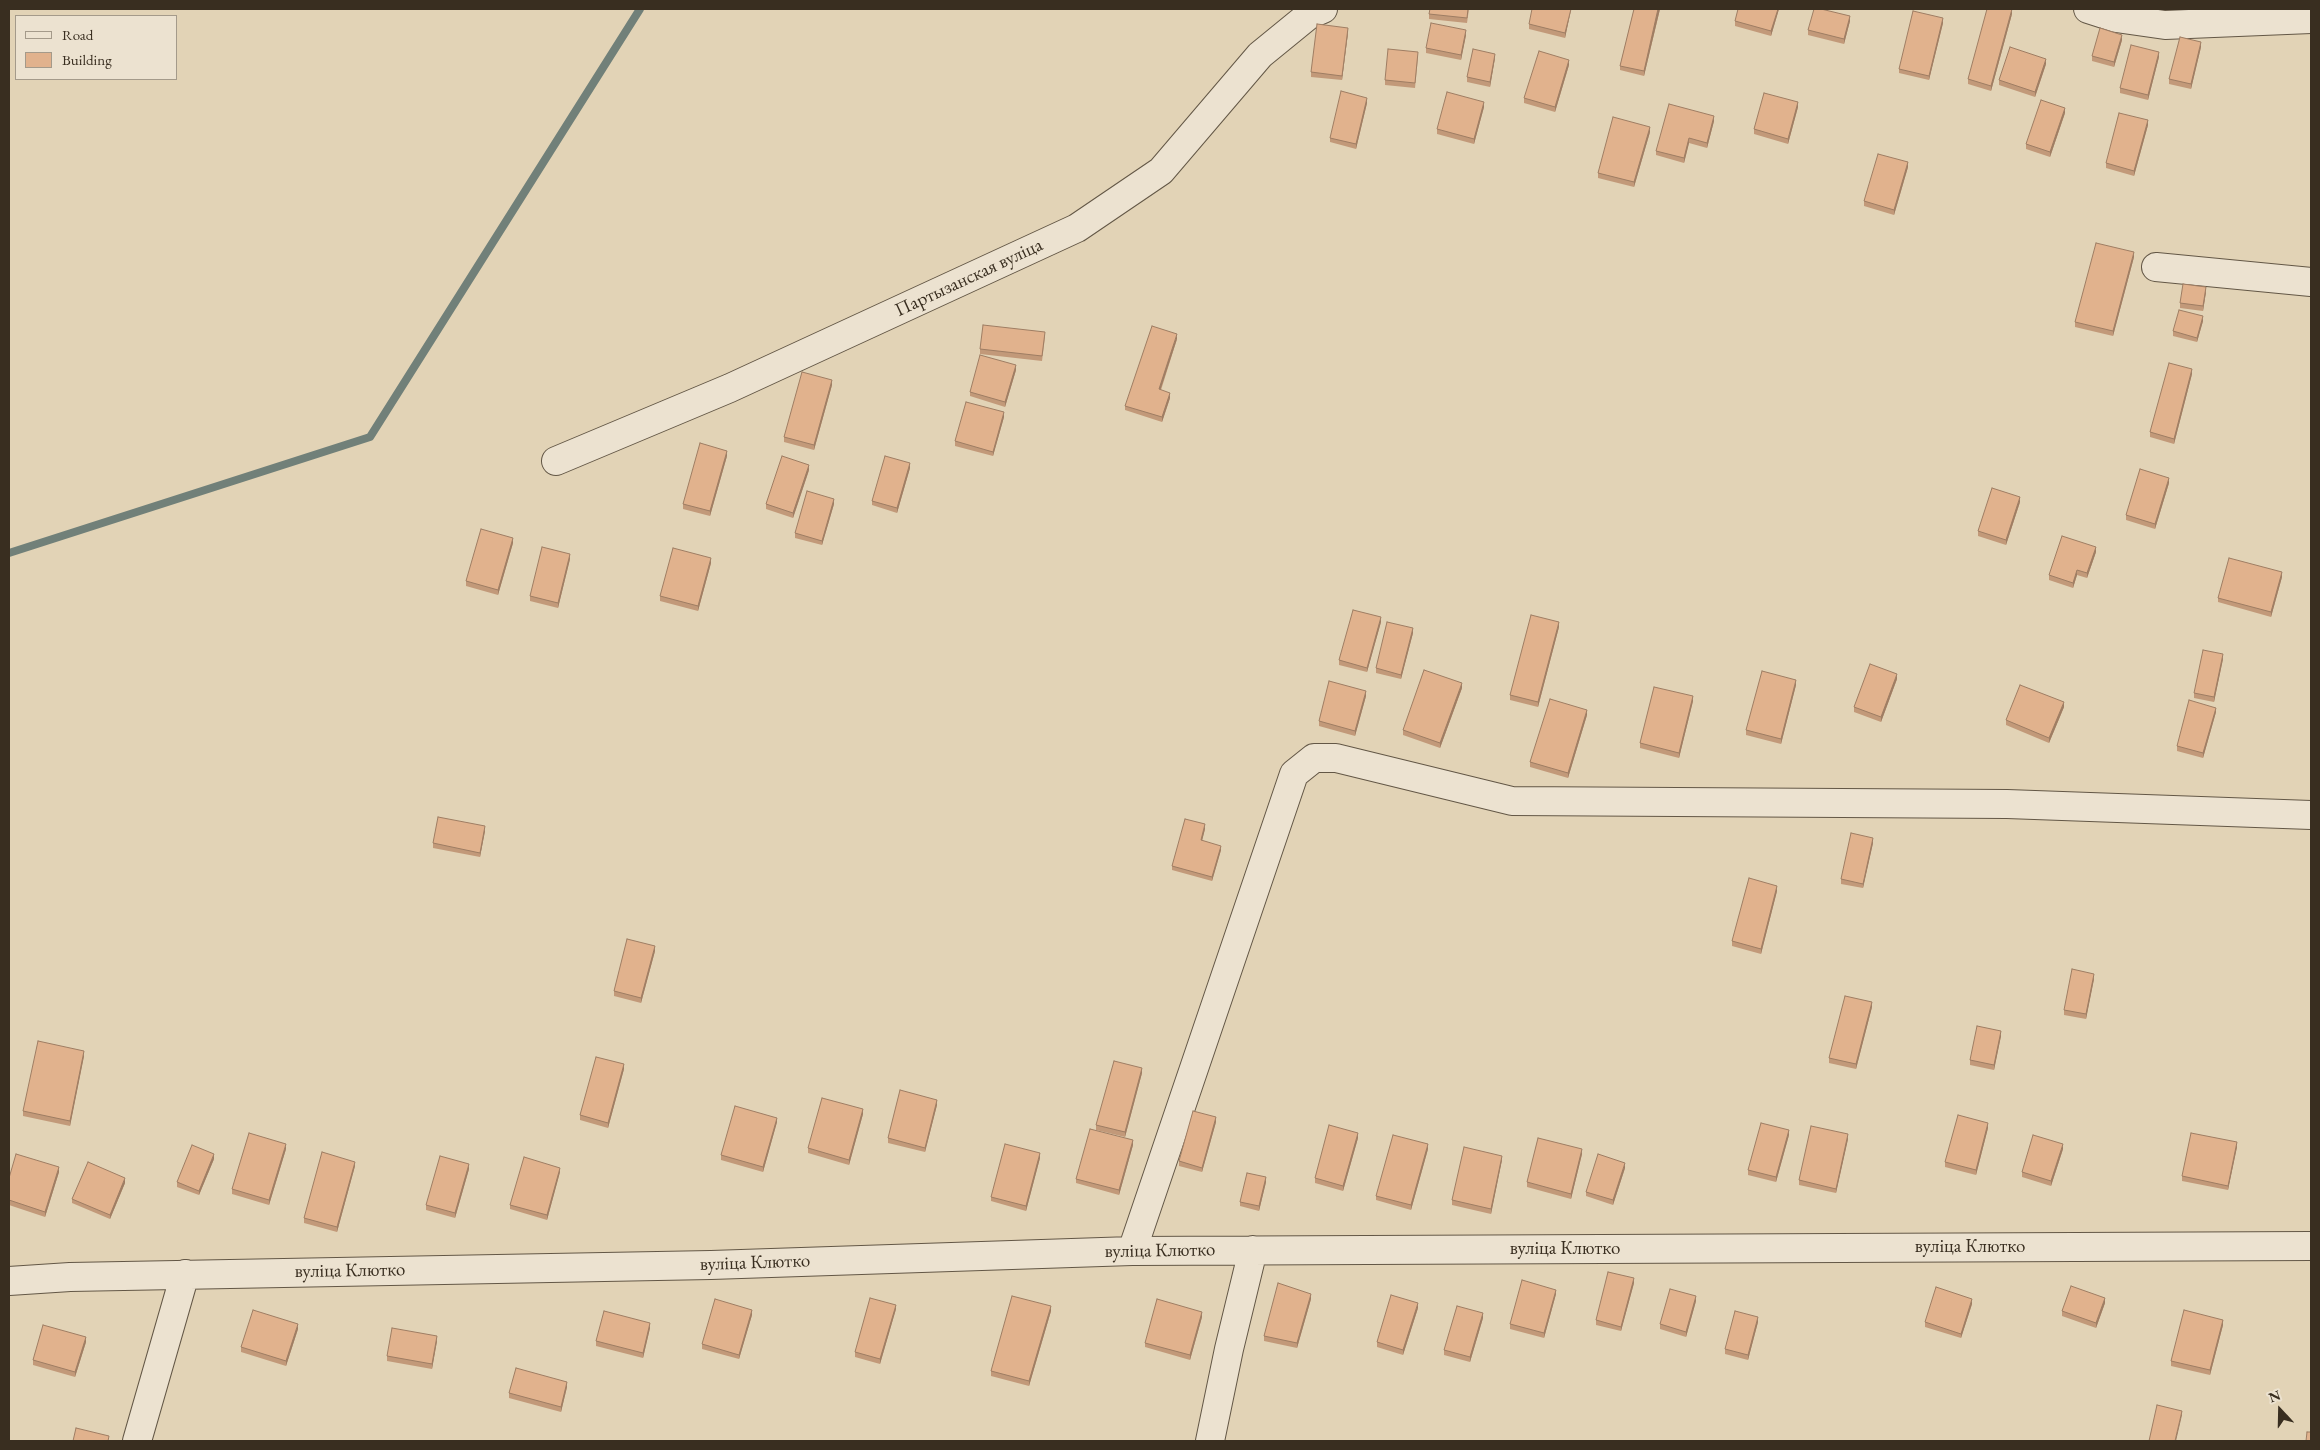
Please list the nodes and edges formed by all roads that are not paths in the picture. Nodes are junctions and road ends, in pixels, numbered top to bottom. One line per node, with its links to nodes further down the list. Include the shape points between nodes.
1 (1323, 9): 6 (street, Партызанская вуліца, via 1309,15 1260,55 1161,171 1077,228 730,388)
2 (2088, 9): 3 (street, via 2116,18 2165,25)
3 (2311, 19)
4 (2156, 267): 5 (street)
5 (2311, 282)
6 (556, 461)
7 (2311, 815): 10 (street, via 2007,804 1512,802 1336,758 1314,758 1294,774)
8 (2311, 1246): 9 (street, вуліца Клютко)
9 (1253, 1250): 10 (street, вуліца Клютко); 14 (street)
10 (1132, 1251): 11 (street, вуліца Клютко, via 711,1265)
11 (185, 1274): 12 (street, вуліца Клютко); 13 (street)
12 (9, 1280)
13 (137, 1441)
14 (1210, 1441)

